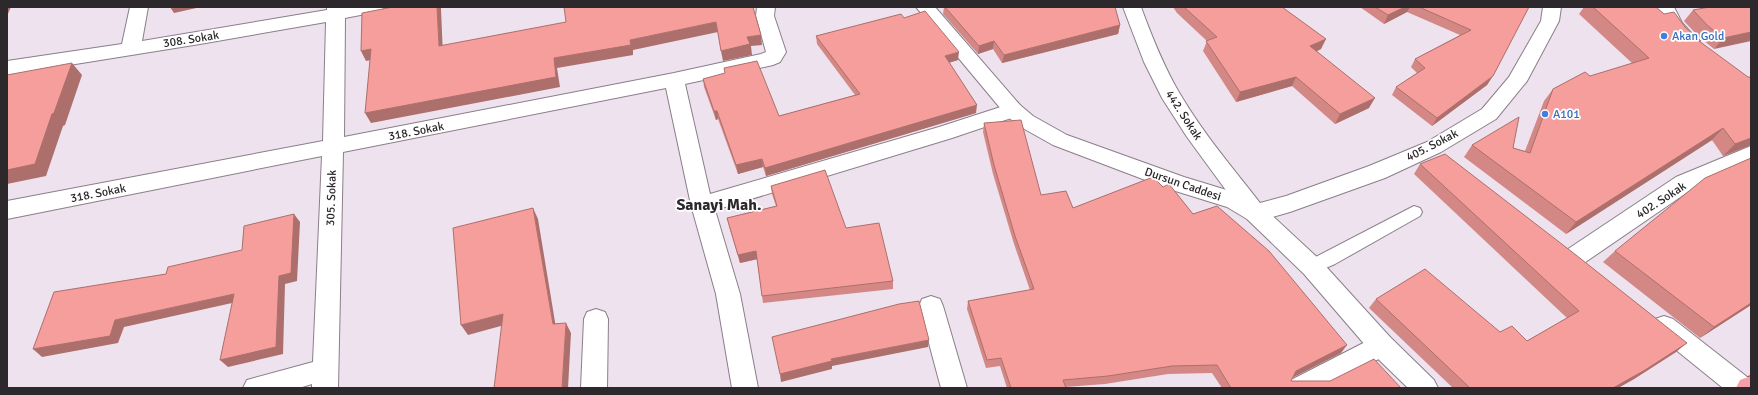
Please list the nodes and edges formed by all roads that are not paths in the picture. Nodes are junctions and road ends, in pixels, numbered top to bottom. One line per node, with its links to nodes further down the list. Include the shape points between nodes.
1 (139, 7): 9 (street)
2 (376, 7): 8 (street, 308. Sokak)
3 (766, 7): 12 (street, 318. Sokak, via 765,16 776,52 773,57)
4 (925, 7): 13 (street, Dursun Caddesi)
5 (1132, 7): 21 (street, 442. Sokak, via 1163,81 1194,132)
6 (1552, 7): 15 (street, 405. Sokak, via 1550,21 1518,81 1489,114)
7 (1664, 7): 10 (street, via 1674,26)
8 (336, 11): 9 (street, 308. Sokak); 14 (street, 305. Sokak)
9 (131, 48): 11 (street, 308. Sokak)
10 (1699, 48)
11 (7, 68)
12 (674, 80): 14 (street, 318. Sokak); 18 (street)
13 (1012, 110): 18 (street, via 946,133); 21 (street, Dursun Caddesi, via 1060,140 1177,183 1235,201)
14 (333, 147): 19 (street, 318. Sokak); 30 (street, 305. Sokak)
15 (1434, 147): 17 (street); 21 (street, 405. Sokak, via 1377,172)
16 (1751, 154): 23 (street, 402. Sokak, via 1684,183)
17 (1452, 161)
18 (702, 204): 33 (street, via 728,294)
19 (7, 210)
20 (1414, 212): 24 (lane)
21 (1255, 213): 24 (street, Dursun Caddesi)
22 (1558, 242): 23 (street)
23 (1576, 256): 25 (street)
24 (1312, 267): 29 (street, Dursun Caddesi)
25 (1595, 271)
26 (931, 306): 34 (street)
27 (1650, 315): 37 (street)
28 (596, 319): 32 (street)
29 (1381, 345): 35 (street); 36 (street, Dursun Caddesi)
30 (324, 379): 31 (street)
31 (256, 388)
32 (594, 388)
33 (745, 388)
34 (954, 388)
35 (1300, 388)
36 (1425, 388)
37 (1742, 388)

